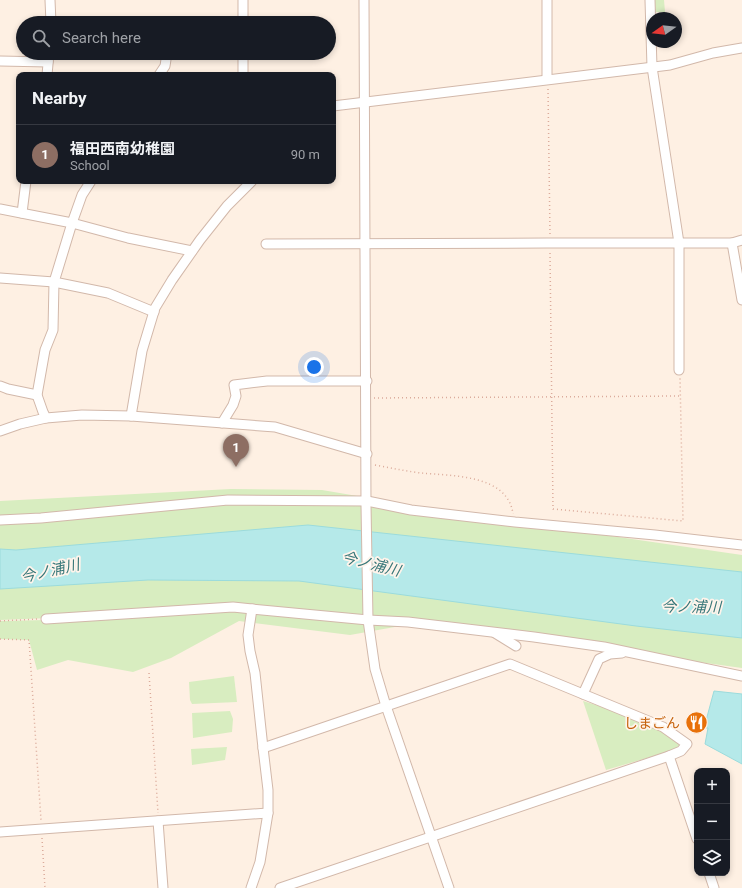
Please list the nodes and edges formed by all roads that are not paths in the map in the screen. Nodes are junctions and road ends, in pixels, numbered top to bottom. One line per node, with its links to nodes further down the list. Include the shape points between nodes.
1 (50, 0): 6 (street)
2 (244, 0): 7 (street)
3 (364, 0): 19 (street)
4 (547, 0): 18 (street)
5 (650, 0): 14 (street)
6 (51, 16)
7 (243, 16)
8 (742, 48): 14 (street)
9 (16, 60): 13 (street)
10 (48, 60): 15 (street)
11 (166, 60): 16 (street)
12 (243, 60): 17 (street)
13 (0, 61)
14 (652, 67): 18 (street); 28 (street)
15 (47, 72)
16 (161, 72)
17 (243, 72)
18 (547, 79): 19 (street)
19 (365, 101): 20 (street); 31 (street)
20 (336, 106)
21 (26, 184): 25 (street)
22 (89, 184): 26 (street, via 82,195)
23 (249, 184): 32 (street, via 227,206)
24 (0, 209): 25 (street)
25 (22, 213): 26 (street)
26 (72, 223): 32 (street); 34 (street)
27 (742, 240): 29 (street)
28 (678, 243): 29 (street); 31 (street); 37 (street)
29 (732, 243): 35 (street)
30 (266, 244): 31 (street)
31 (366, 244): 38 (street)
32 (192, 251): 36 (street)
33 (0, 278): 34 (street)
34 (54, 282): 36 (street, via 108,293); 40 (street, via 53,330 45,350)
35 (742, 300)
36 (154, 312): 41 (street, via 142,351)
37 (679, 370)
38 (367, 381): 43 (street, via 267,381 234,385 236,396); 45 (street)
39 (0, 386): 40 (street)
40 (36, 394): 42 (street)
41 (131, 416): 42 (street, via 82,415); 43 (street)
42 (46, 418): 44 (street)
43 (222, 423): 45 (street, via 275,427)
44 (0, 430)
45 (367, 459): 46 (street)
46 (366, 503): 47 (street, via 228,500); 48 (street, via 514,522); 51 (street)
47 (0, 520)
48 (742, 545)
49 (252, 609): 50 (street, via 232,607); 51 (street); 58 (street, via 248,635)
50 (46, 619)
51 (368, 619): 52 (street); 57 (street, via 375,669)
52 (493, 632): 53 (street); 54 (street)
53 (516, 646)
54 (627, 652): 55 (street); 56 (street, via 610,654 599,659)
55 (742, 676)
56 (583, 694): 57 (street, via 510,664); 59 (street, via 663,726 687,744 681,751)
57 (386, 706): 58 (street); 64 (street)
58 (263, 748): 60 (street)
59 (669, 756): 62 (street); 64 (street)
60 (268, 813): 61 (street); 67 (street, via 260,862)
61 (158, 821): 63 (street); 66 (street)
62 (694, 830)
63 (0, 832)
64 (432, 837): 68 (street); 69 (street)
65 (710, 876): 70 (street)
66 (163, 888)
67 (251, 888)
68 (280, 888)
69 (449, 888)
70 (714, 888)

